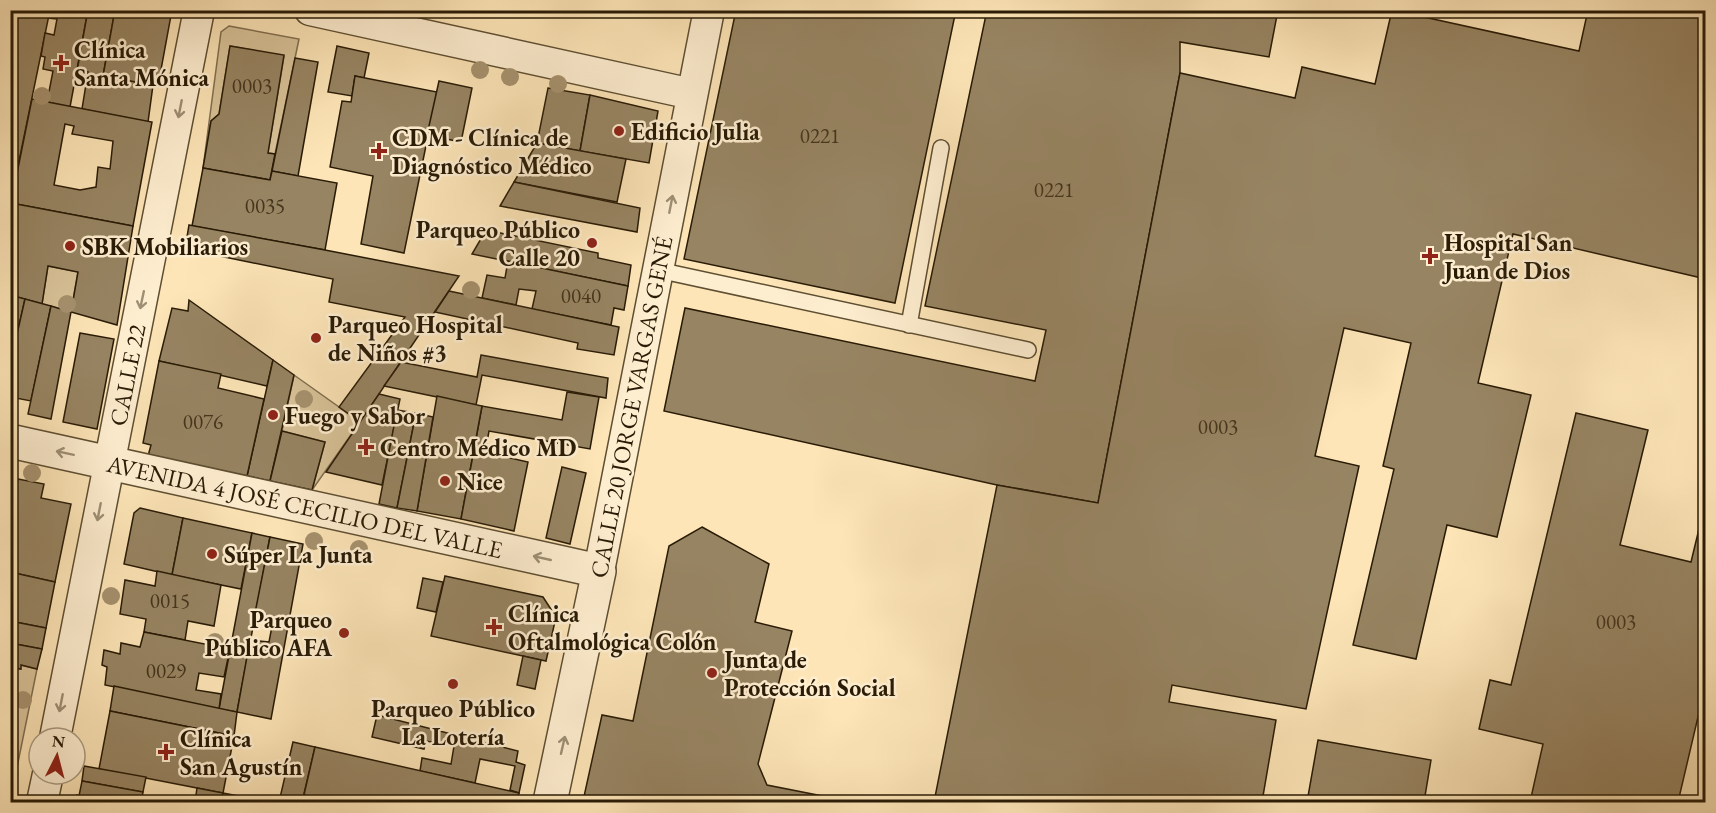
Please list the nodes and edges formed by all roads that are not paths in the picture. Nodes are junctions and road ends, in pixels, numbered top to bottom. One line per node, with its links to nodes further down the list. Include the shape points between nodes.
1 (199, 10): 10 (street, CALLE 22, one-way to 10)
2 (310, 10): 4 (street)
3 (709, 10): 4 (street, CALLE 20 JORGE VARGAS GENÉ)
4 (692, 94): 6 (street, CALLE 20 JORGE VARGAS GENÉ, one-way to 4)
5 (942, 148): 7 (lane)
6 (658, 270): 7 (lane); 11 (street, CALLE 20 JORGE VARGAS GENÉ)
7 (909, 325): 8 (lane)
8 (1028, 350)
9 (10, 441): 10 (street, AVENIDA 4 JOSÉ CECILIO DEL VALLE, one-way to 9)
10 (109, 462): 11 (street, AVENIDA 4 JOSÉ CECILIO DEL VALLE, one-way to 10); 12 (street, CALLE 22, one-way to 12)
11 (599, 571): 15 (street, CALLE 20 JORGE VARGAS GENÉ, one-way to 11)
12 (57, 726)
13 (45, 786): 14 (street)
14 (42, 802)
15 (550, 802)

